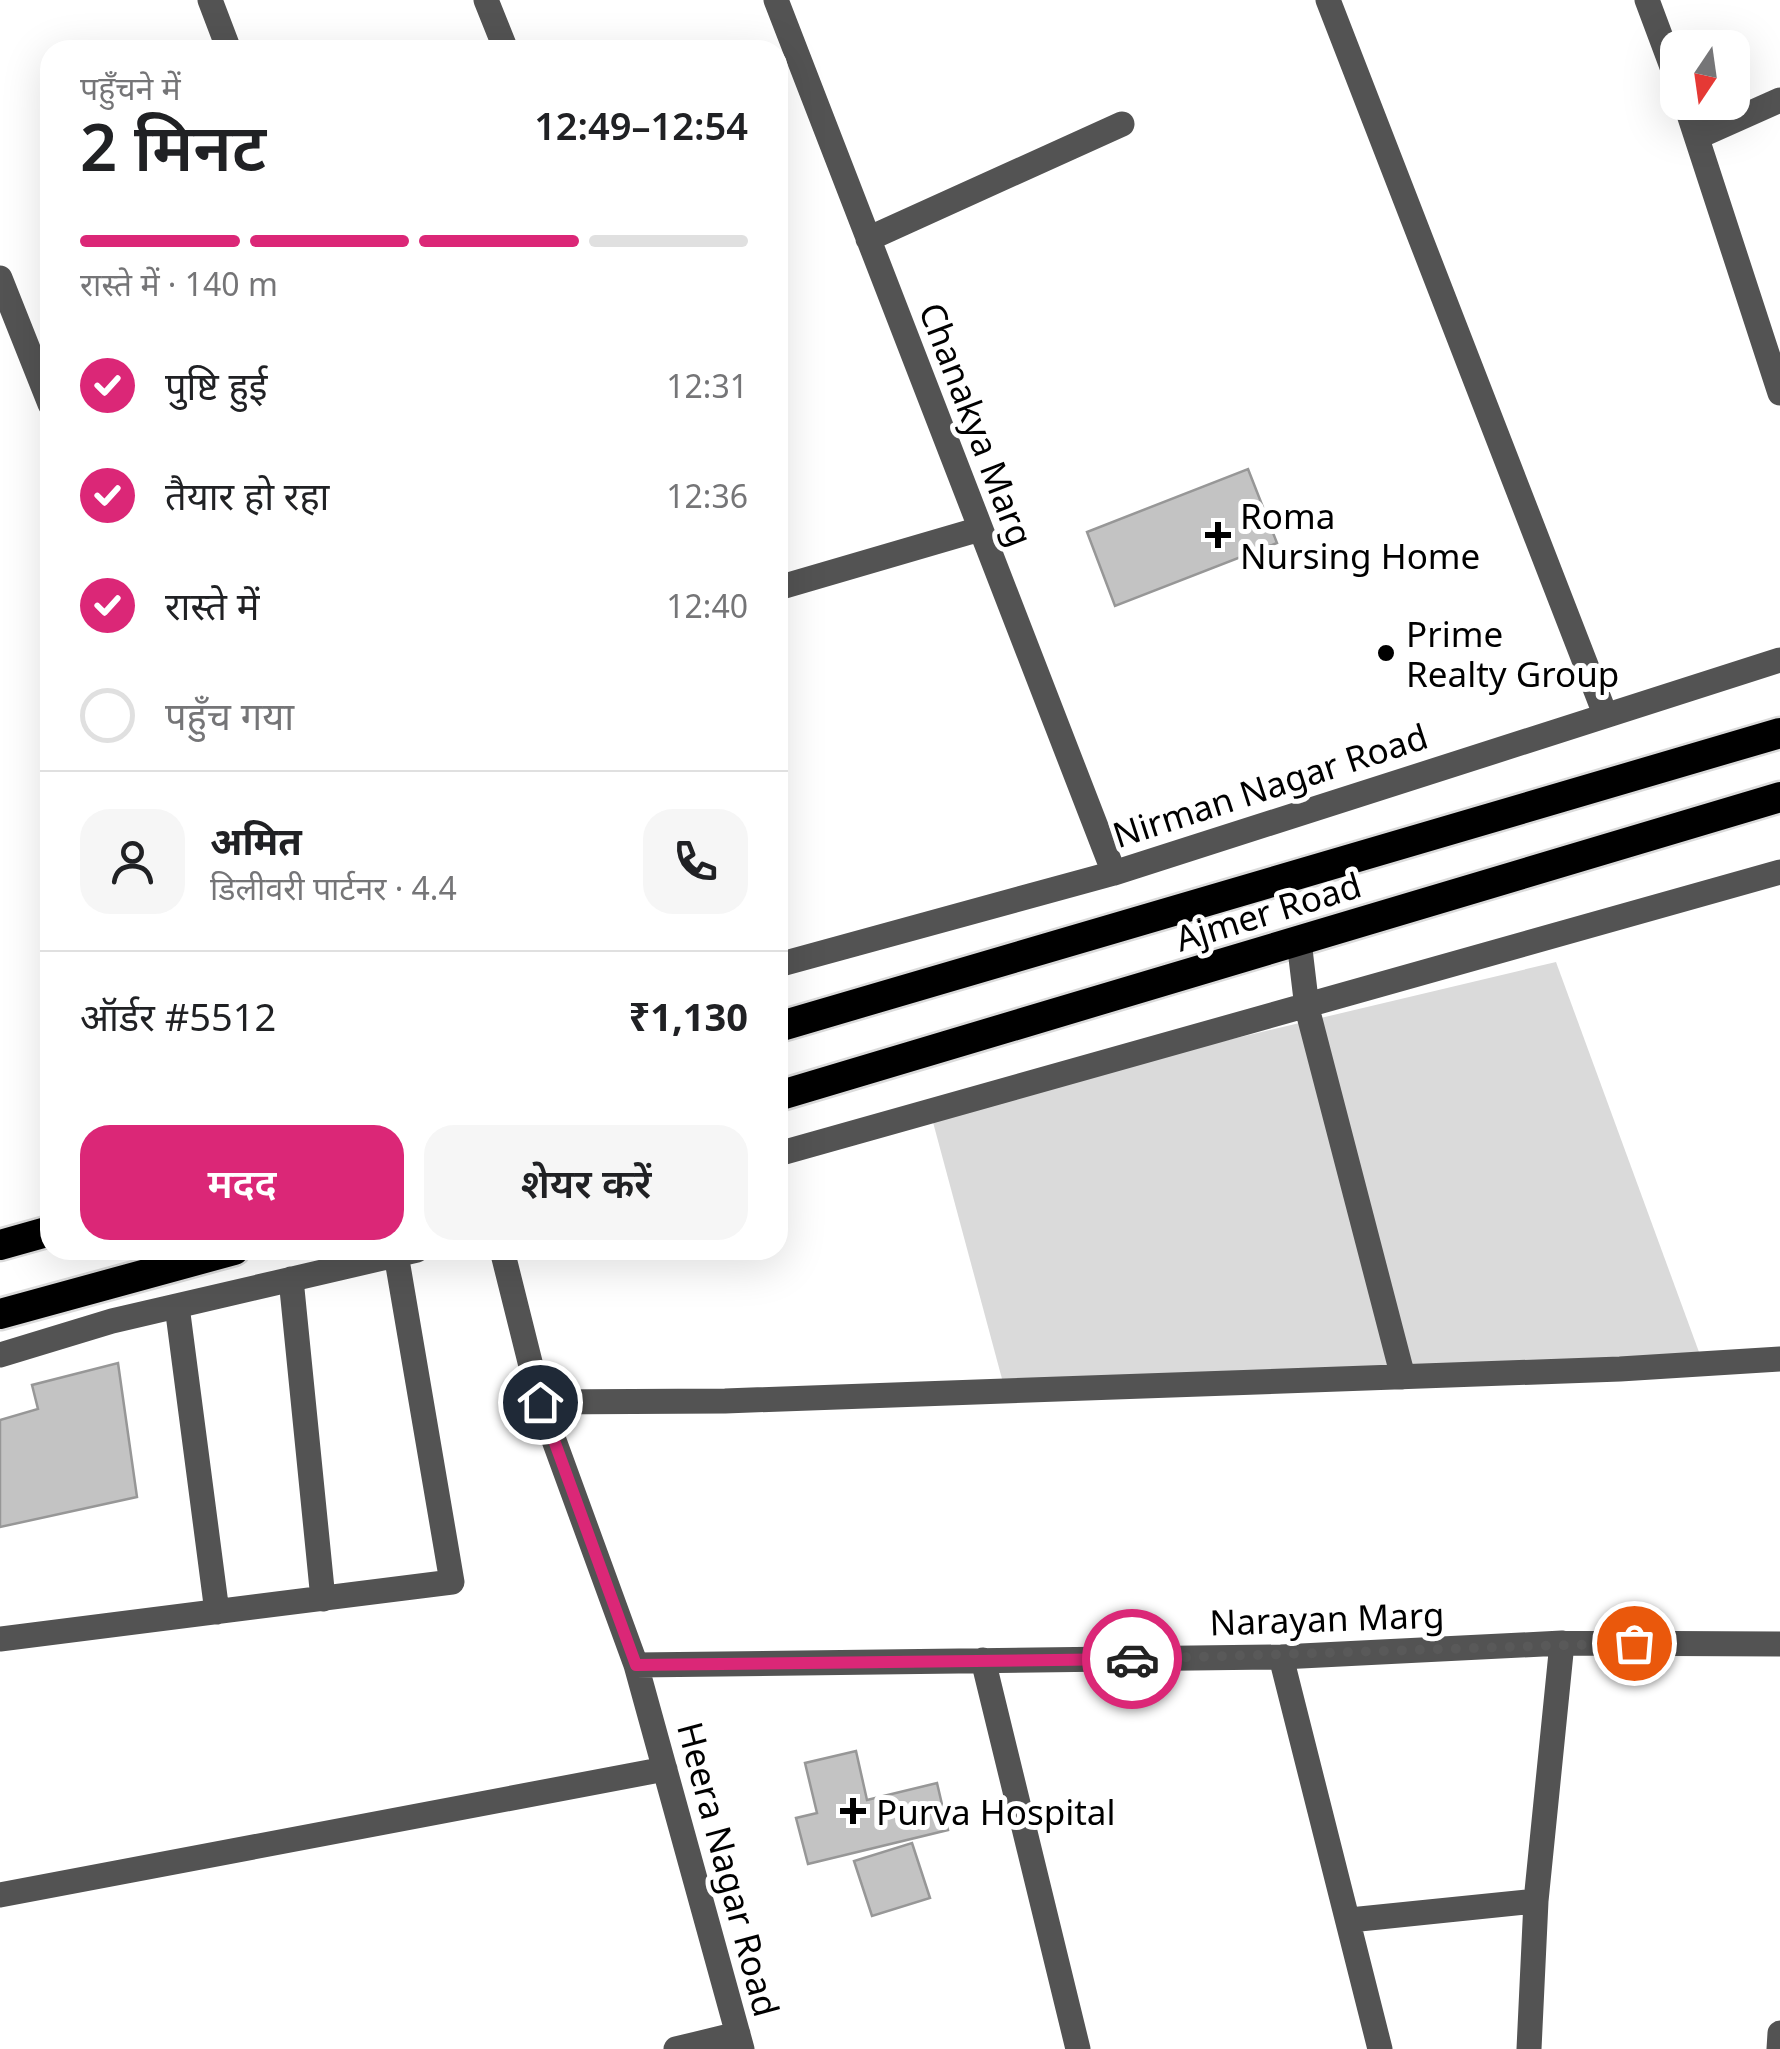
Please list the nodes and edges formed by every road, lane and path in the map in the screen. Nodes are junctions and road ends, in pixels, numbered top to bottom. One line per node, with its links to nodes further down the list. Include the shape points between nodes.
1 (210, 0): 7 (street)
2 (486, 0): 8 (street)
3 (776, 0): 9 (street, Chanakya Marg)
4 (1328, 0): 23 (street)
5 (1646, 0): 6 (street)
6 (1660, 36)
7 (226, 40)
8 (502, 40)
9 (784, 40)
10 (788, 60): 15 (street, Chanakya Marg)
11 (1780, 100): 14 (street)
12 (1692, 120): 14 (street)
13 (1122, 124): 15 (street)
14 (1698, 137): 17 (street)
15 (868, 239): 20 (street, Chanakya Marg)
16 (0, 278): 18 (street)
17 (1774, 350): 19 (street)
18 (40, 379)
19 (1780, 392)
20 (980, 529): 21 (street); 27 (street, Chanakya Marg)
21 (788, 585)
22 (1780, 660): 23 (street, Nirman Nagar Road)
23 (1605, 714): 27 (street, Nirman Nagar Road)
24 (1780, 733): 31 (highway, Ajmer Road)
25 (1780, 797): 28 (highway, Ajmer Road)
26 (1780, 872): 30 (street)
27 (1114, 873): 29 (street, Nirman Nagar Road)
28 (1299, 941): 30 (street); 32 (highway, Ajmer Road)
29 (788, 962)
30 (1307, 1008): 33 (street); 45 (street)
31 (788, 1024)
32 (788, 1093)
33 (788, 1151)
34 (40, 1234): 35 (highway)
35 (0, 1245)
36 (197, 1260): 42 (highway)
37 (373, 1260): 40 (street)
38 (408, 1260): 47 (street, via 452,1582)
39 (504, 1260): 46 (street, Heera Nagar Road)
40 (292, 1279): 41 (street); 47 (street)
41 (177, 1306): 43 (street); 48 (street)
42 (0, 1314)
43 (0, 1355)
44 (1780, 1358): 45 (street)
45 (1403, 1377): 46 (street)
46 (540, 1402): 54 (street, Heera Nagar Road)
47 (323, 1599): 48 (street)
48 (218, 1612): 49 (street)
49 (0, 1639)
50 (1562, 1643): 51 (street, Narayan Marg); 52 (street, Narayan Marg); 57 (street)
51 (1780, 1644)
52 (1281, 1657): 53 (street, Narayan Marg); 58 (street)
53 (984, 1660): 54 (street, Narayan Marg); 62 (street)
54 (636, 1665): 55 (street, Heera Nagar Road)
55 (665, 1769): 56 (street); 60 (street, Heera Nagar Road)
56 (0, 1895)
57 (1536, 1902): 58 (street); 64 (street)
58 (1350, 1920): 63 (street)
59 (1780, 2032): 65 (street)
60 (740, 2042): 61 (street)
61 (676, 2049)
62 (1078, 2049)
63 (1380, 2049)
64 (1529, 2049)
65 (1779, 2049)

